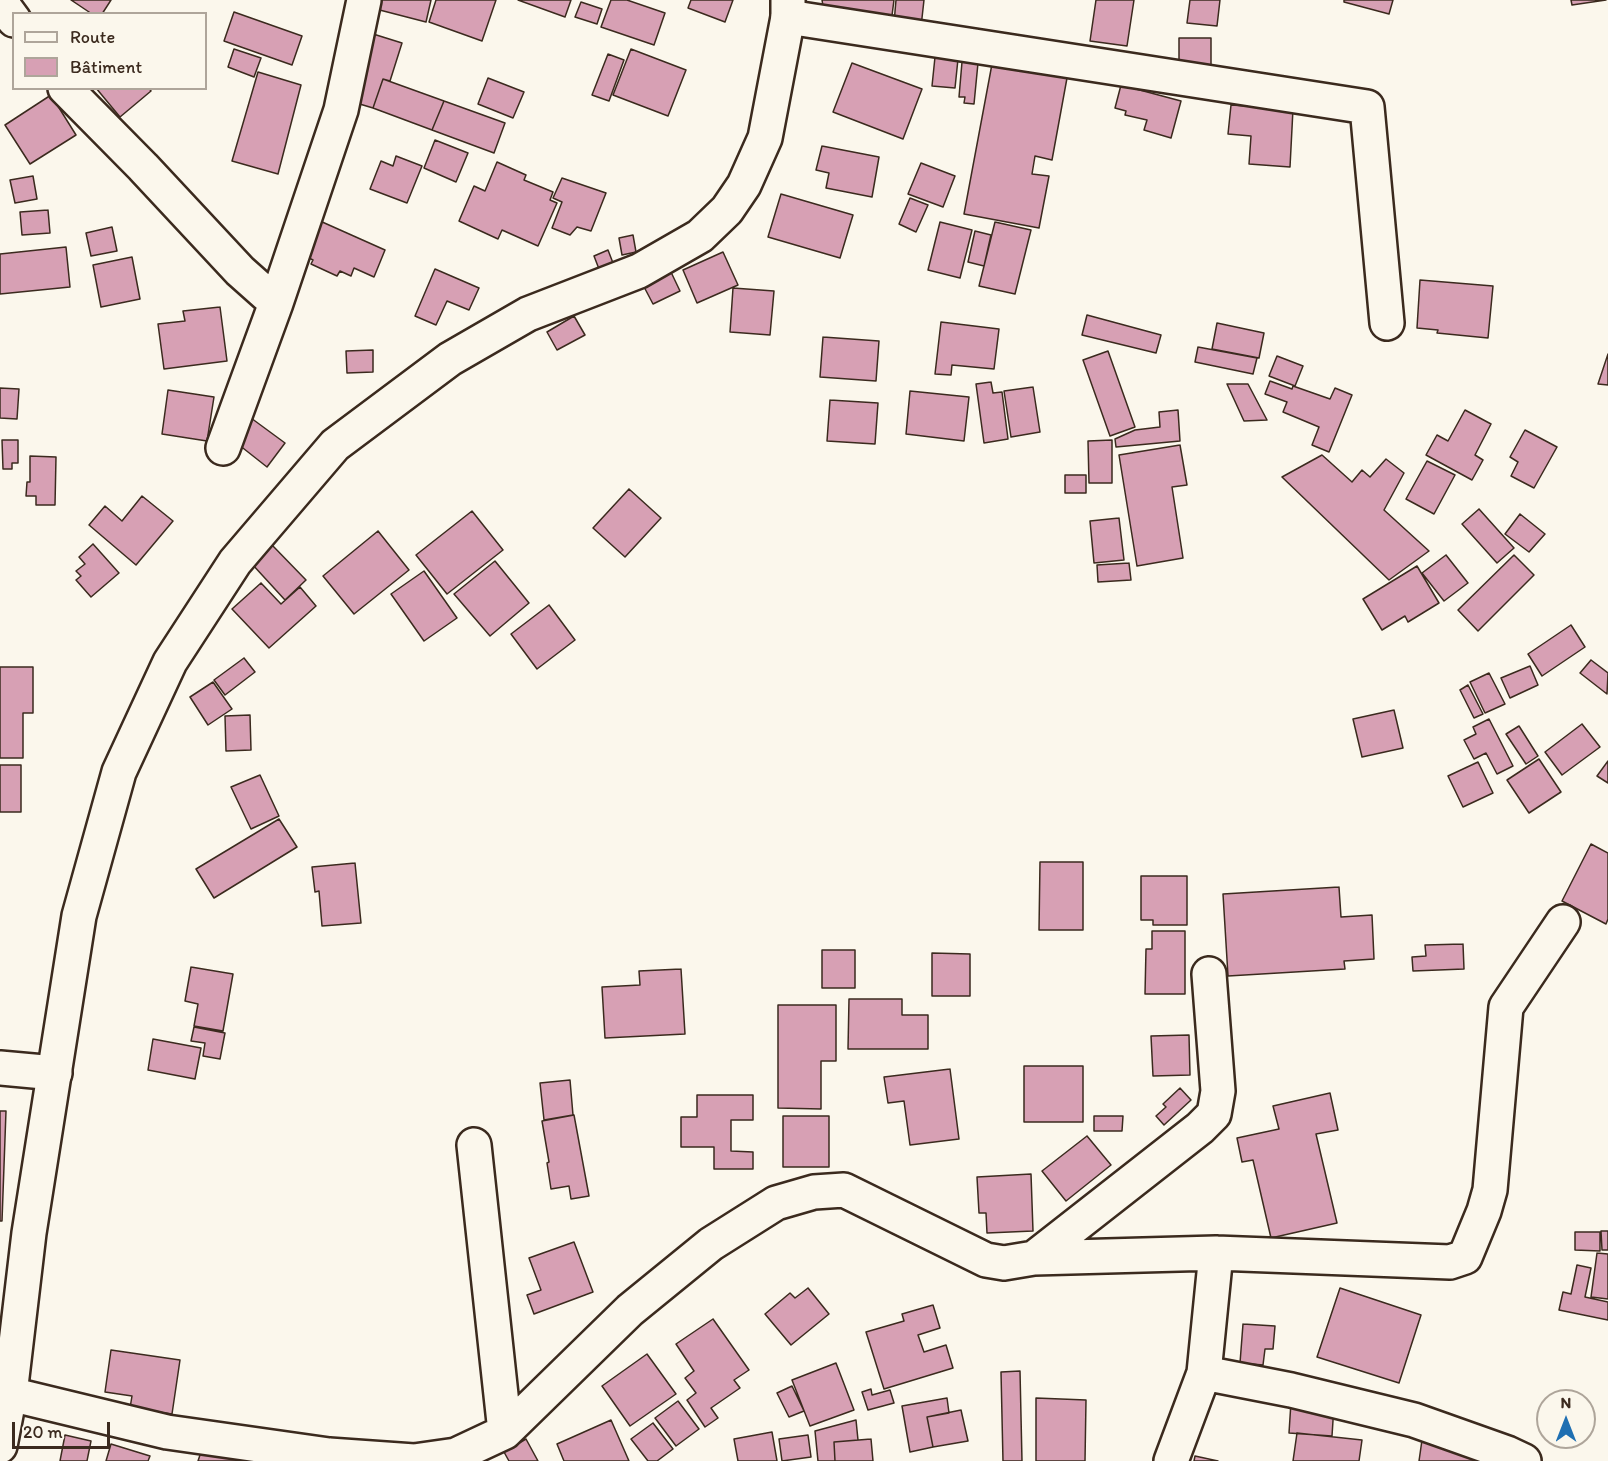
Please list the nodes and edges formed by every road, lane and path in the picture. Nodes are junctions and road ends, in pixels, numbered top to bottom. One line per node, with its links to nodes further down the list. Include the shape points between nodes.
1 (364, 0): 6 (street, via 341,110)
2 (0, 1): 4 (street)
3 (788, 8): 7 (street, via 1367,106); 12 (street, via 765,138 744,185 727,210 700,236 639,271 528,314 450,359 335,445 235,561 170,662 119,772 79,916)
4 (12, 17)
5 (67, 90): 6 (street, via 240,271)
6 (276, 303): 8 (street)
7 (1387, 323)
8 (223, 448)
9 (1563, 922): 14 (street, via 1506,1007 1490,1190 1465,1257 1450,1262)
10 (1209, 974): 15 (street, via 1218,1090 1214,1114)
11 (0, 1068): 12 (street)
12 (55, 1073): 17 (street, via 29,1233)
13 (474, 1145): 18 (street)
14 (1216, 1253): 15 (street); 16 (street)
15 (1034, 1258): 18 (street, via 1004,1263 986,1260 844,1190 814,1192 776,1203 711,1245 630,1311)
16 (1204, 1373): 20 (street); 21 (street, via 1414,1420)
17 (10, 1394): 18 (street, via 167,1432 329,1455 414,1461 456,1455); 19 (street)
18 (505, 1432)
19 (0, 1446)
20 (1171, 1461)
21 (1524, 1461)

